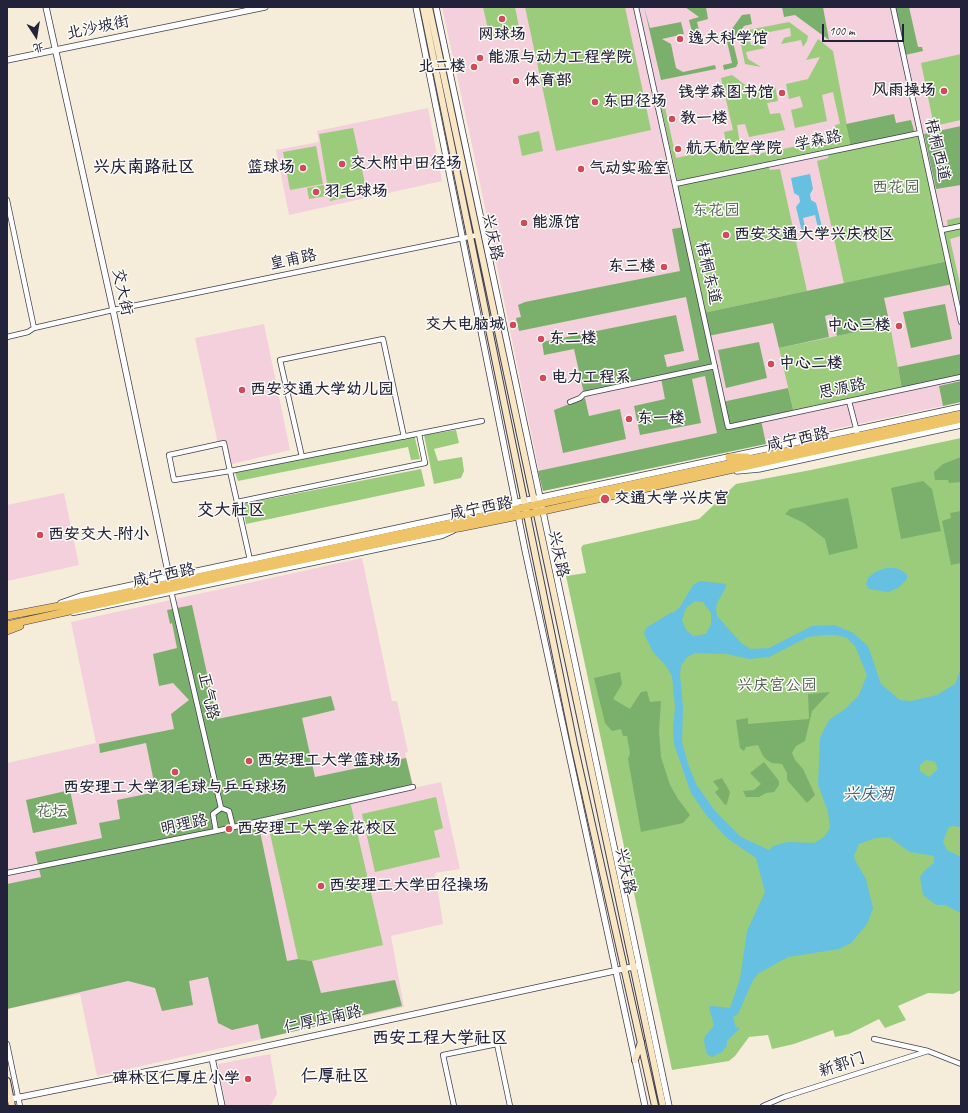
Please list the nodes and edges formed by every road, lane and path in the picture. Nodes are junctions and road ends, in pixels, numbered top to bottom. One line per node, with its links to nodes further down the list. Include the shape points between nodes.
1 (46, 7): 9 (street, 交大街)
2 (265, 7): 9 (street, 北沙坡街)
3 (416, 7): 18 (street)
4 (423, 7): 17 (main road, 兴庆路)
5 (429, 7): 16 (main road, 兴庆路)
6 (436, 7): 43 (street, via 532,456)
7 (636, 7): 12 (street, 梧桐东道)
8 (893, 7): 11 (street, 梧桐西道)
9 (55, 50): 10 (street, 北沙坡街); 19 (street, 交大街)
10 (7, 60)
11 (920, 133): 12 (street, 学森路); 15 (street, 梧桐西道)
12 (675, 184): 24 (street, 梧桐东道)
13 (7, 200): 22 (street)
14 (961, 226): 15 (street)
15 (942, 230): 20 (street, 梧桐西道)
16 (478, 235): 17 (street, 皇甫路); 43 (main road, 兴庆路)
17 (470, 236): 18 (street, 皇甫路); 44 (main road, 兴庆路)
18 (462, 238): 19 (street, 皇甫路); 45 (street)
19 (113, 310): 22 (street, 皇甫路); 47 (street, 交大街)
20 (960, 310): 21 (street, 梧桐西道)
21 (961, 322)
22 (34, 328): 23 (street, 皇甫路)
23 (7, 337)
24 (715, 366): 27 (street, via 584,394); 33 (street, 梧桐东道)
25 (961, 377): 26 (street, 思源路)
26 (849, 401): 33 (street, 思源路); 35 (street)
27 (570, 402)
28 (961, 407): 35 (street)
29 (961, 414): 35 (main road, 咸宁西路)
30 (961, 419): 35 (main road, 咸宁西路)
31 (482, 421): 34 (street)
32 (961, 425): 41 (street, via 759,469)
33 (728, 427)
34 (419, 434): 36 (street); 42 (street, via 425,464)
35 (857, 435): 37 (street); 39 (main road, 咸宁西路); 41 (main road, 咸宁西路)
36 (404, 437): 38 (street); 38 (street, via 383,339 280,360)
37 (729, 456): 39 (main road); 43 (street)
38 (302, 457): 40 (street)
39 (757, 458): 43 (main road, 咸宁西路)
40 (230, 471): 40 (street, via 224,443 169,455 174,480); 42 (street)
41 (719, 473): 43 (main road, 咸宁西路)
42 (237, 502): 46 (street)
43 (538, 505): 44 (main road, 咸宁西路); 59 (street); 60 (main road, 兴庆路)
44 (526, 507): 45 (main road, 咸宁西路); 61 (main road, 兴庆路, via 574,744)
45 (517, 509): 46 (street); 47 (main road, 咸宁西路); 47 (main road, 咸宁西路, via 459,528); 62 (street)
46 (250, 560): 47 (street)
47 (170, 586): 49 (main road, 咸宁西路); 51 (main road, 咸宁西路); 55 (street, 正气路)
48 (7, 611): 49 (main road)
49 (25, 612): 50 (main road, 咸宁西路)
50 (7, 616)
51 (36, 619): 52 (main road, 咸宁西路); 53 (main road)
52 (7, 625)
53 (7, 631)
54 (413, 787): 56 (street, 明理路)
55 (221, 808): 56 (street, via 229,811); 57 (street, via 213,814)
56 (233, 827): 57 (street, 明理路)
57 (216, 831): 58 (street, 明理路)
58 (7, 873)
59 (640, 965): 60 (street, 仁厚庄南路); 81 (street)
60 (632, 967): 61 (street, 仁厚庄南路); 80 (main road, 兴庆路)
61 (625, 968): 62 (street, 仁厚庄南路); 64 (main road, 兴庆路)
62 (616, 970): 67 (street, 仁厚庄南路); 68 (street)
63 (874, 1039): 66 (street, 新郭门)
64 (641, 1042): 68 (main road); 79 (main road, 兴庆路)
65 (7, 1044): 71 (street)
66 (928, 1051): 69 (street, 新郭门); 82 (street, 新郭门, via 784,1097)
67 (212, 1058): 71 (street, 仁厚庄南路); 75 (street)
68 (635, 1060): 78 (street)
69 (961, 1064)
70 (7, 1081): 72 (main road)
71 (18, 1097): 72 (street, 仁厚庄南路); 74 (street)
72 (11, 1099): 73 (main road)
73 (12, 1106)
74 (20, 1106)
75 (222, 1106)
76 (454, 1106): 77 (street, via 443,1055 497,1044)
77 (510, 1106)
78 (645, 1106)
79 (655, 1106)
80 (663, 1106)
81 (669, 1106)
82 (764, 1106)

